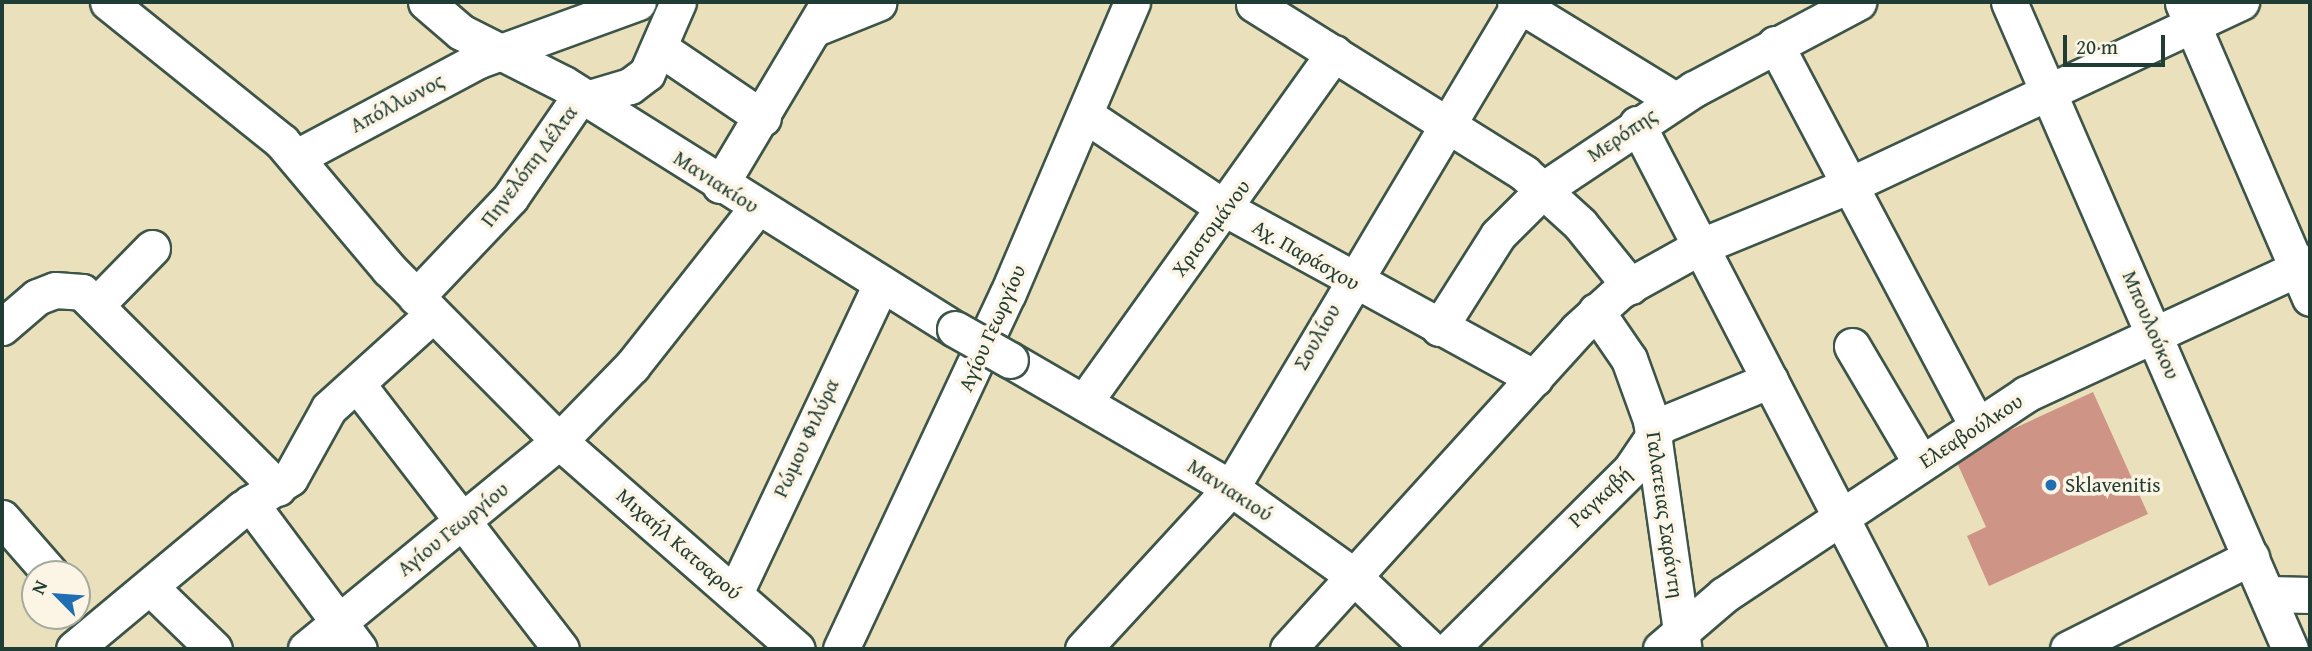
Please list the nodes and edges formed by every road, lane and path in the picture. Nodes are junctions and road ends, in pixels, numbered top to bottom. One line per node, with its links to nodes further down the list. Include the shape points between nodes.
1 (108, 2): 25 (street, Μιχαήλ Κατσαρού)
2 (426, 2): 16 (street, Μανιακίου, via 453,26)
3 (638, 2): 16 (street, Απόλλωνος)
4 (678, 2): 15 (street)
5 (1132, 2): 21 (street, Αγίου Γεωργίου)
6 (1858, 2): 14 (street, Μερόπης)
7 (2009, 2): 18 (street, Μπουλούκου)
8 (2241, 2): 12 (street)
9 (878, 3): 13 (street)
10 (1518, 3): 20 (street); 23 (street, Σουλίου)
11 (1254, 4): 17 (street)
12 (2187, 12): 18 (street); 33 (street)
13 (824, 14): 22 (street)
14 (1775, 44): 20 (street, Μερόπης); 27 (street)
15 (661, 48): 19 (street, via 640,80); 22 (street)
16 (500, 53): 19 (street, Μανιακίου); 25 (street, Απόλλωνος)
17 (1334, 53): 23 (street); 30 (street, Χριστομάνου)
18 (2051, 94): 27 (street); 42 (street, Μπουλούκου)
19 (584, 96): 26 (street, Μανιακίου); 38 (street, Πηνελόπη Δέλτα)
20 (1675, 100): 24 (street, Μερόπης)
21 (1087, 116): 30 (street, Αχ. Παράσχου); 72 (street, Αγίου Γεωργίου)
22 (763, 118): 26 (street)
23 (1446, 122): 28 (street); 34 (street, Σουλίου)
24 (1637, 124): 28 (street, Μερόπης); 31 (street)
25 (297, 157): 38 (street, Μιχαήλ Κατσαρού)
26 (720, 185): 29 (street, Μανιακίου)
27 (1850, 185): 31 (street); 49 (street)
28 (1544, 189): 36 (street); 41 (street, Μερόπης, via 1498,235)
29 (756, 209): 35 (street, Μανιακίου); 51 (street, Αγίου Γεωργίου, via 632,366)
30 (1226, 209): 34 (street, Αχ. Παράσχου); 48 (street, Χριστομάνου)
31 (1699, 247): 36 (street); 46 (street)
32 (152, 248): 37 (street)
33 (2306, 277): 42 (street, Ελεαβούλκου)
34 (1349, 281): 41 (street, Αχ. Παράσχου); 53 (street, Σουλίου)
35 (881, 284): 44 (street, Μανιακίου, bridge); 62 (street, Ρώμου Φιλύρα)
36 (1630, 286): 39 (street)
37 (98, 303): 40 (street, via 82,292 55,290); 54 (street)
38 (425, 306): 47 (street, Πηνελόπη Δέλτα); 51 (street, Μιχαήλ Κατσαρού)
39 (1596, 312): 45 (street); 50 (street, Γαλατειας Σαράντη, via 1633,367)
40 (2, 327)
41 (1439, 328): 45 (street, Αχ. Παράσχου)
42 (2154, 334): 49 (street, Ελεαβούλκου, via 2031,392); 58 (street, Μπουλούκου)
43 (1852, 346): 52 (street)
44 (1010, 360): 48 (street, Μανιακιού)
45 (1535, 378): 60 (street)
46 (1770, 380): 50 (street, Ραγκαβή, via 1671,420); 55 (street)
47 (356, 384): 54 (street, Πηνελόπη Δέλτα, via 322,419 295,471); 57 (street)
48 (1085, 401): 53 (street, Μανιακιού)
49 (1977, 426): 52 (street, Ελεαβούλκου)
50 (1654, 434): 67 (street, Γαλατειας Σαράντη); 76 (street, Ραγκαβή, via 1631,469)
51 (559, 441): 57 (street, Αγίου Γεωργίου); 62 (street, Μιχαήλ Κατσαρού)
52 (1921, 463): 55 (street, Ελεαβούλκου)
53 (1231, 488): 60 (street, Μανιακιού); 73 (street, Σουλίου)
54 (264, 495): 61 (street, Πηνελόπη Δέλτα); 65 (street)
55 (1842, 516): 67 (street, Ελεαβούλκου); 77 (street)
56 (2, 518): 59 (street)
57 (464, 521): 65 (street, Αγίου Γεωργίου); 70 (street)
58 (2251, 557): 63 (street, Μπουλούκου); 78 (street)
59 (39, 560)
60 (1351, 574): 74 (street); 75 (street, Μανιακιού)
61 (150, 587): 66 (street, Πηνελόπη Δέλτα); 68 (street)
62 (735, 593): 71 (street, Μιχαήλ Κατσαρού)
63 (2268, 594): 64 (street); 79 (street, Μπουλούκου)
64 (2310, 596)
65 (349, 636): 69 (street, Αγίου Γεωργίου)
66 (84, 640)
67 (1675, 643)
68 (214, 649)
69 (306, 649)
70 (561, 649)
71 (797, 649)
72 (841, 649)
73 (1083, 649)
74 (1288, 649)
75 (1430, 649)
76 (1450, 649)
77 (1909, 649)
78 (2068, 649)
79 (2290, 649)

